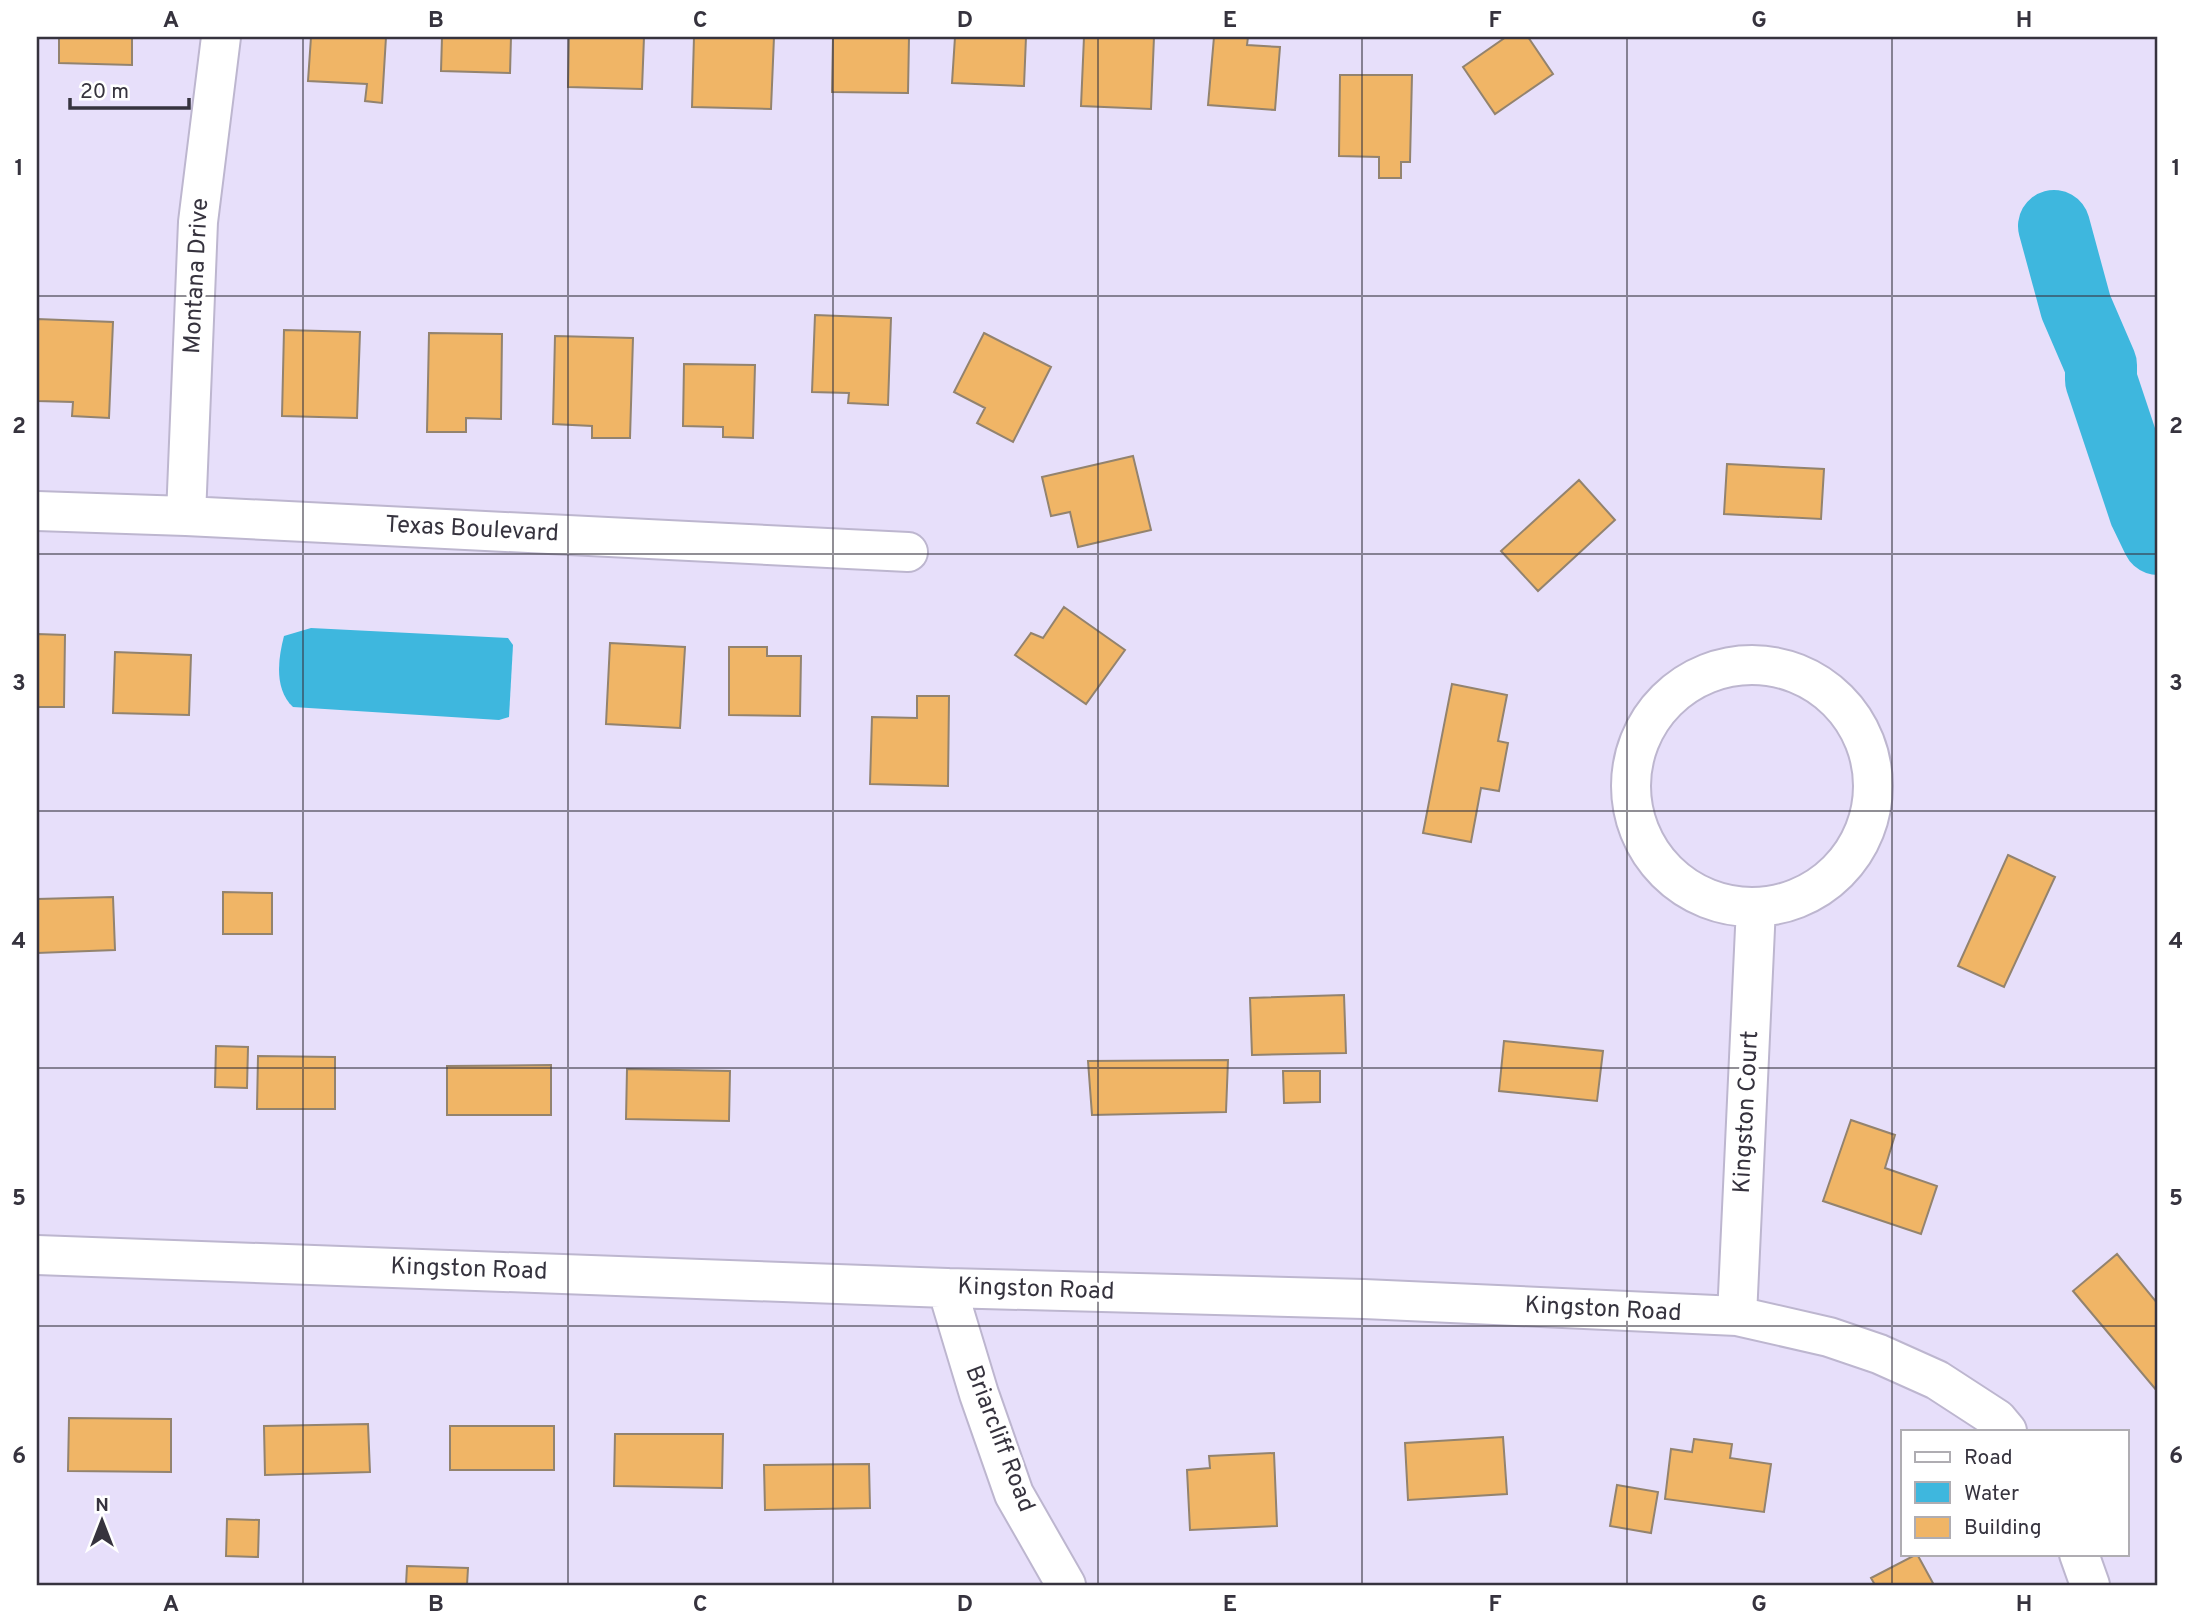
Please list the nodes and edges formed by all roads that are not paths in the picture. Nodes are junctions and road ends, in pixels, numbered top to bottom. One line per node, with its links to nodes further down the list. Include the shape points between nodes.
1 (221, 37): 3 (street, Montana Drive, via 198,222)
2 (37, 511): 3 (street, Texas Boulevard)
3 (186, 516): 4 (street, Texas Boulevard)
4 (908, 552)
5 (1756, 907): 5 (street, via 1797,899 1833,877 1859,845 1873,806 1872,764 1857,724 1830,692 1794,672 1753,664 1712,671 1678,689 1651,717 1635,752 1630,789 1637,827 1656,861 1683,887 1718,903); 8 (street, Kingston Court)
6 (37, 1255): 7 (street, Kingston Road)
7 (947, 1287): 8 (street, Kingston Road); 11 (street, Briarcliff Road, via 1014,1494)
8 (1737, 1316): 9 (street, Kingston Road, via 1879,1354 1937,1380 1997,1419)
9 (2006, 1430)
10 (2081, 1556): 12 (street)
11 (1066, 1585)
12 (2090, 1585)

